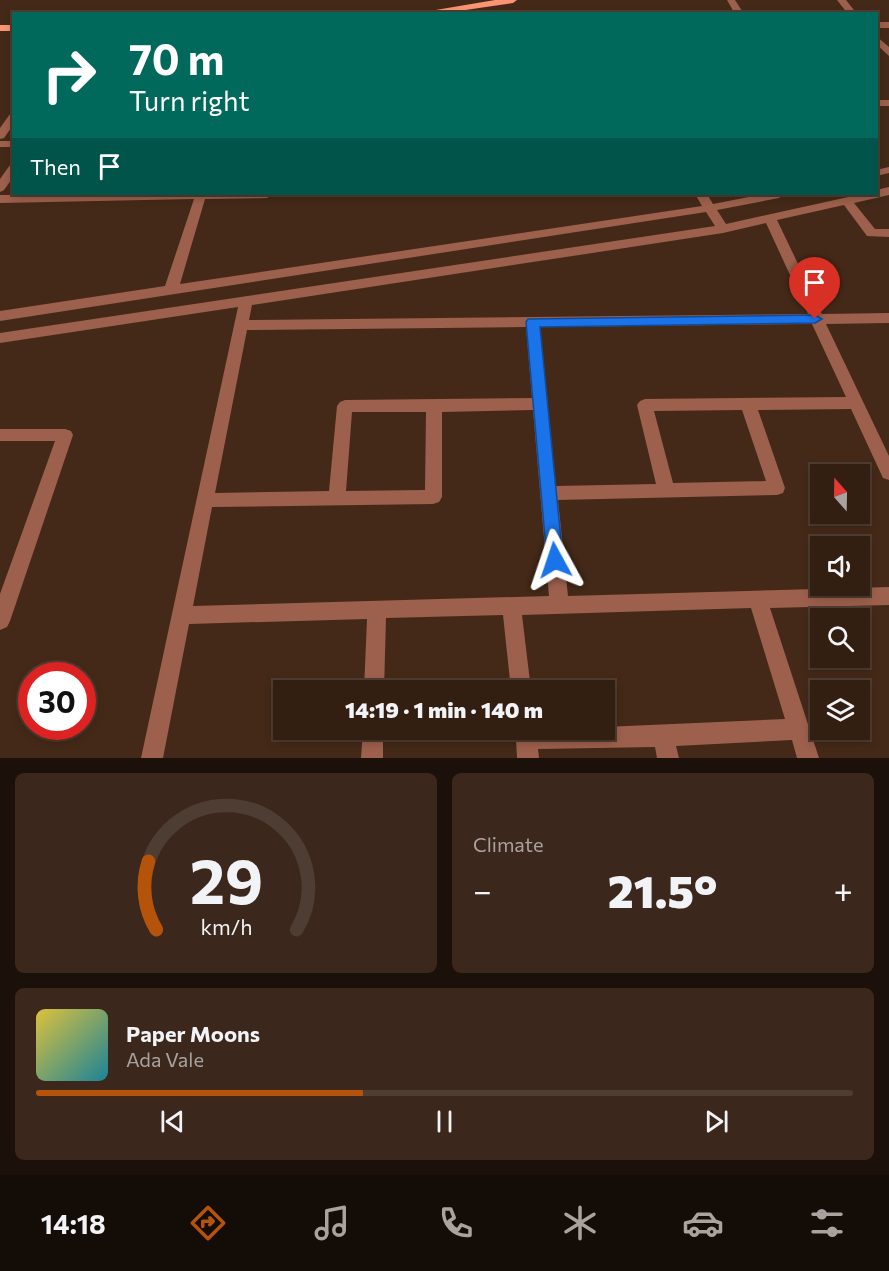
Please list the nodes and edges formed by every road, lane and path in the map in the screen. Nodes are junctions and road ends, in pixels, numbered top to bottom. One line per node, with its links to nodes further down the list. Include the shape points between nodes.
1 (513, 0): 3 (main road)
2 (841, 0): 4 (street)
3 (430, 12)
4 (851, 12)
5 (878, 41): 6 (street)
6 (889, 53)
7 (12, 119): 8 (street)
8 (0, 136)
9 (12, 170): 10 (street)
10 (0, 188)
11 (160, 195): 16 (street)
12 (200, 195): 22 (street)
13 (702, 195): 18 (street)
14 (774, 195): 18 (street)
15 (862, 195): 17 (street)
16 (0, 199)
17 (847, 201): 19 (street); 21 (street, via 871,233)
18 (710, 208): 20 (street); 22 (street)
19 (770, 218): 20 (street); 26 (street)
20 (723, 229): 23 (street)
21 (889, 233)
22 (171, 290): 24 (street)
23 (246, 301): 28 (street); 29 (street)
24 (0, 316)
25 (889, 318): 26 (street)
26 (815, 319): 27 (street); 30 (street)
27 (533, 322): 28 (street); 31 (street)
28 (241, 326): 39 (street)
29 (0, 338)
30 (855, 403): 32 (street); 35 (street)
31 (541, 404): 33 (street); 37 (street)
32 (748, 404): 36 (street, via 645,405); 36 (street, via 777,488)
33 (434, 406): 38 (street, via 345,406); 38 (street, via 433,497)
34 (0, 435): 46 (street, via 65,435)
35 (889, 473)
36 (666, 490): 37 (street)
37 (549, 493): 42 (street)
38 (337, 498): 39 (street)
39 (205, 500): 45 (street)
40 (889, 596): 41 (street)
41 (758, 599): 42 (street); 49 (street)
42 (559, 605): 43 (street)
43 (512, 606): 44 (street); 48 (street)
44 (378, 610): 45 (street); 47 (street)
45 (182, 615): 53 (street)
46 (0, 621)
47 (374, 680)
48 (520, 680)
49 (799, 729): 50 (street); 56 (street)
50 (664, 736): 52 (street); 55 (street)
51 (373, 740): 54 (street)
52 (527, 742)
53 (152, 758)
54 (372, 758)
55 (668, 758)
56 (808, 758)

